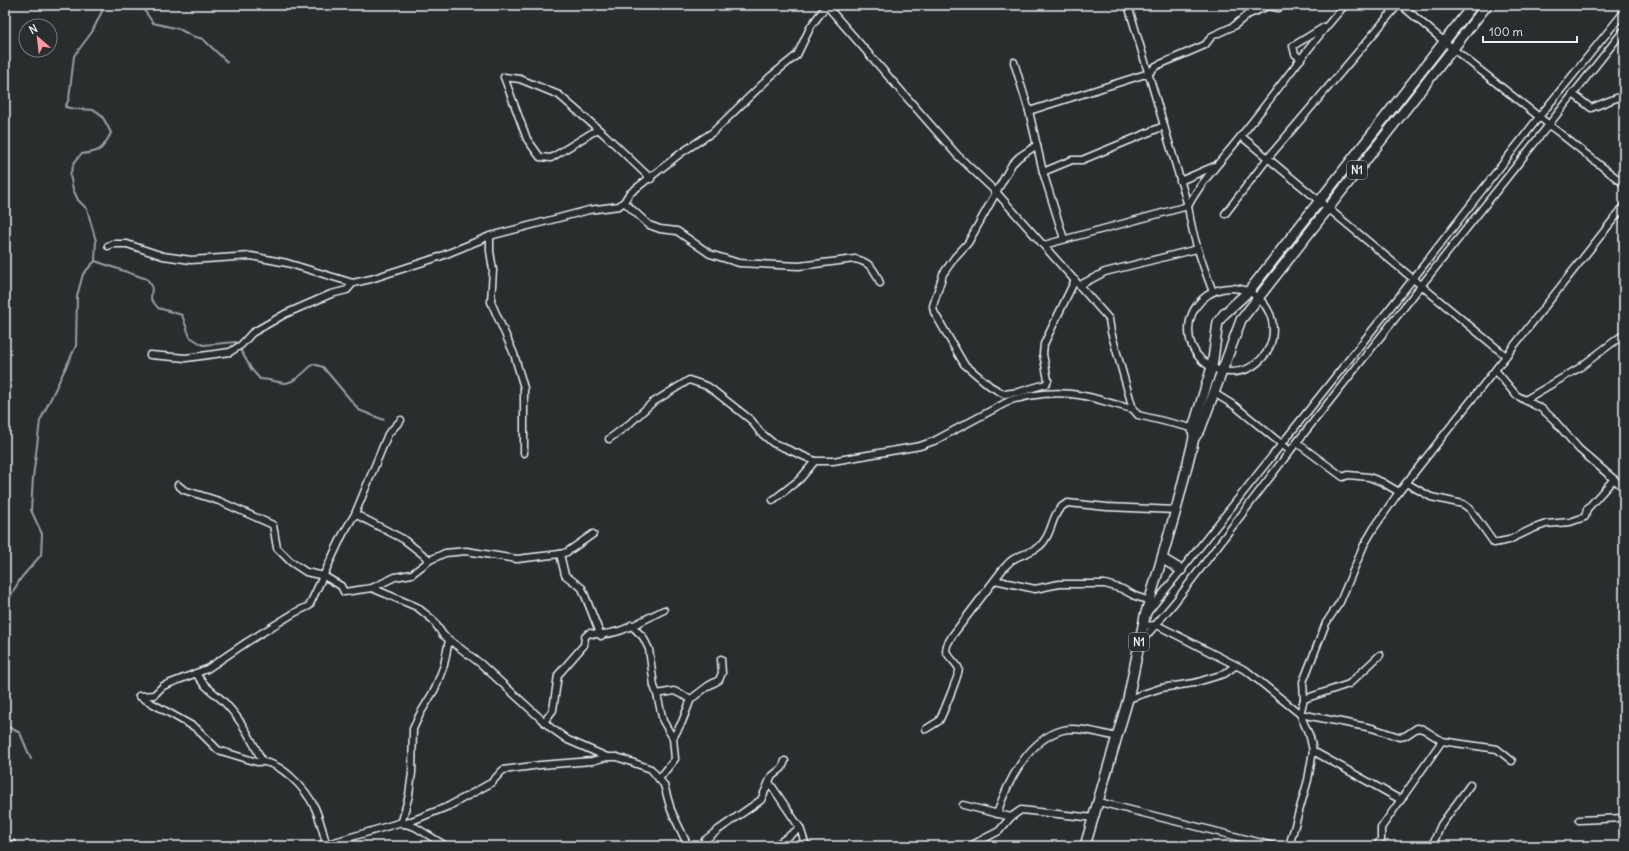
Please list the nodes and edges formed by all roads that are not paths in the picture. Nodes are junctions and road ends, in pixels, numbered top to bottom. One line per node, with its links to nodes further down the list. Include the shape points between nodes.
1 (826, 5): 29 (street, via 811,26 797,55 771,76 713,132 681,153); 32 (street, via 957,155)
2 (1128, 5): 16 (street)
3 (1283, 5): 16 (street, via 1279,8 1268,6 1247,15 1234,26 1212,36 1205,45 1156,66)
4 (1345, 5): 10 (street)
5 (1398, 5): 26 (street)
6 (1401, 5): 12 (street)
7 (1473, 5): 12 (highway, N1)
8 (1487, 5): 13 (highway, N1)
9 (1624, 12): 20 (street)
10 (1327, 25): 14 (street); 14 (street, via 1293,46 1295,54)
11 (1624, 30): 17 (street)
12 (1444, 41): 13 (street); 33 (highway, N1)
13 (1452, 48): 20 (street); 37 (highway, N1)
14 (1301, 59): 24 (street)
15 (1014, 62): 19 (street)
16 (1149, 73): 19 (street); 22 (street)
17 (1573, 94): 18 (street, via 1592,108); 21 (street)
18 (1624, 95)
19 (1029, 111): 25 (street)
20 (1539, 117): 21 (street); 44 (street)
21 (1549, 125): 31 (street); 49 (street)
22 (1164, 126): 28 (street, via 1082,160 1072,160); 30 (street)
23 (598, 129): 23 (street, via 559,95 520,78 504,77 527,139 540,157 551,158); 29 (street)
24 (1241, 136): 26 (street); 27 (street)
25 (1037, 145): 28 (street); 32 (street, via 1012,164)
26 (1268, 158): 33 (street); 38 (street)
27 (1217, 165): 30 (street); 35 (street, via 1196,190)
28 (1043, 172): 40 (street)
29 (651, 179): 34 (street, via 629,194)
30 (1180, 181): 35 (street)
31 (1624, 184)
32 (997, 193): 41 (street); 45 (street, via 968,243 943,274 933,306 964,364 980,379 1004,394 1046,384 1048,375 1043,354 1044,344)
33 (1318, 201): 37 (street); 51 (highway, N1)
34 (624, 202): 39 (street, via 614,208 589,210); 47 (street, via 649,225 677,231 710,254 739,263 799,266 855,259 864,261 874,270)
35 (1188, 206): 40 (street); 43 (street)
36 (1624, 206): 61 (street)
37 (1328, 208): 44 (street); 52 (highway, N1)
38 (1225, 214)
39 (490, 236): 46 (street, via 439,257); 76 (street, via 493,270 491,302 514,354 524,388)
40 (1064, 239): 41 (street)
41 (1044, 245): 45 (street)
42 (108, 246): 46 (street, via 127,244 163,256 191,260 250,256 287,263)
43 (1197, 248): 48 (street, via 1106,272); 50 (street)
44 (1413, 279): 49 (street); 57 (street)
45 (1075, 280): 48 (street)
46 (353, 283): 60 (street, via 347,290 331,294 285,314 252,333 230,352 186,358)
47 (880, 283)
48 (1080, 285): 69 (street, via 1109,319)
49 (1422, 286): 59 (street); 61 (street)
50 (1213, 292): 51 (street, via 1229,288); 62 (street, via 1203,298 1196,308 1189,330 1196,353)
51 (1249, 292): 52 (street); 53 (highway, N1)
52 (1257, 297): 54 (highway, N1); 63 (street, via 1271,316 1273,325 1270,344 1263,356 1252,365 1234,371)
53 (1227, 311): 54 (highway); 55 (highway, N1, via 1220,319)
54 (1241, 320): 58 (highway, N1)
55 (1216, 330): 58 (highway); 62 (highway, N1)
56 (1624, 334): 67 (street, via 1578,368)
57 (1367, 335): 59 (street); 66 (street)
58 (1233, 339): 63 (highway, N1)
59 (1378, 342): 68 (street)
60 (150, 355)
61 (1506, 356): 64 (street)
62 (1212, 367): 63 (street); 71 (highway, N1)
63 (1223, 370): 65 (highway, N1)
64 (1496, 371): 67 (street, via 1516,395); 81 (street)
65 (1214, 393): 71 (highway, N1); 74 (street, via 1231,403)
66 (1320, 395): 68 (street); 74 (street)
67 (1525, 400): 80 (street, via 1542,409 1579,449)
68 (1329, 402): 73 (street)
69 (1133, 409): 71 (street, via 1138,415); 77 (street, via 1080,395 1062,393 1024,396 1011,400 920,446 833,460)
70 (401, 420): 87 (street, via 388,434)
71 (1196, 432): 86 (highway, N1)
72 (609, 439): 77 (street, via 652,403 689,380 714,391 751,420 766,438)
73 (1297, 443): 75 (street); 84 (street, via 1343,477 1369,476)
74 (1282, 444): 75 (street); 78 (street)
75 (1290, 451): 79 (street)
76 (524, 453)
77 (815, 460): 85 (street, via 800,480)
78 (1260, 472): 79 (street); 92 (street)
79 (1269, 479): 100 (street)
80 (1614, 479): 81 (street, via 1587,509 1585,517 1570,522 1546,524 1509,540 1494,543 1470,509 1463,504 1431,497); 83 (street)
81 (1406, 483): 84 (street)
82 (178, 485): 93 (street, via 184,490 220,501 272,525 279,550 304,571)
83 (1624, 488)
84 (1399, 492): 110 (street, via 1364,545 1340,602 1326,623 1303,682)
85 (773, 500)
86 (1176, 510): 90 (highway, N1); 94 (street, via 1068,503 1058,509 1046,539 1039,548 1012,560)
87 (355, 514): 91 (street, via 403,538); 93 (street)
88 (593, 534): 89 (street)
89 (560, 554): 91 (street, via 517,560 463,550 445,552); 101 (street, via 565,575 582,588)
90 (1163, 558): 92 (highway); 96 (highway, N1)
91 (430, 560): 95 (street, via 412,574 395,577)
92 (1181, 570): 98 (street)
93 (324, 576): 95 (street, via 340,586 344,592); 107 (street, via 309,606)
94 (995, 580): 96 (street, via 1035,589 1059,584 1106,584); 114 (street, via 947,645 948,656 959,668 959,676 939,721)
95 (372, 588): 102 (street, via 417,607 433,620 442,635)
96 (1150, 601): 98 (highway, N1)
97 (664, 610): 99 (street)
98 (1144, 621): 100 (street); 103 (highway, N1)
99 (631, 625): 101 (street, via 617,633); 108 (street, via 643,637 649,649)
100 (1156, 625): 103 (street); 106 (street)
101 (601, 636): 113 (street, via 589,634 585,637 584,645 558,675 553,710)
102 (449, 640): 113 (street, via 481,664); 134 (street, via 444,665 435,689 413,730 412,773)
103 (1138, 645): 109 (highway, N1)
104 (1380, 655): 110 (street, via 1349,684)
105 (721, 659): 111 (street, via 722,673 719,680)
106 (1235, 666): 109 (street, via 1224,674 1194,683 1161,688); 112 (street, via 1247,670)
107 (196, 674): 120 (street, via 244,724); 120 (street, via 163,686 154,695 139,696 196,728 218,750 257,762)
108 (657, 694): 111 (street, via 674,691); 116 (street, via 663,721)
109 (1128, 699): 115 (highway, N1)
110 (1304, 699): 112 (street)
111 (691, 700): 116 (street)
112 (1300, 714): 117 (street, via 1372,728 1399,737 1417,728 1423,729); 118 (street)
113 (544, 722): 119 (street, via 568,740)
114 (926, 729)
115 (1117, 737): 127 (highway, N1); 129 (street, via 1065,730 1039,742 1020,765 1004,794)
116 (674, 738): 123 (street, via 676,759)
117 (1442, 741): 122 (street, via 1496,749); 126 (street)
118 (1313, 751): 126 (street); 145 (street)
119 (607, 757): 123 (street, via 617,757 640,764 651,769); 134 (street, via 592,761 503,770 492,783 450,806)
120 (262, 761): 136 (street, via 277,765 292,777 313,805)
121 (785, 761): 124 (street)
122 (1512, 761)
123 (659, 779): 138 (street, via 664,785 671,810)
124 (769, 782): 135 (street); 139 (street, via 761,800 705,840)
125 (1470, 785): 147 (street, via 1441,825)
126 (1401, 800): 146 (street, via 1381,828 1381,838)
127 (1099, 802): 131 (highway, N1); 144 (street)
128 (963, 805): 129 (street)
129 (998, 814): 130 (street)
130 (1010, 817): 131 (street, via 1026,810); 142 (street, via 999,831)
131 (1094, 818): 143 (highway, N1)
132 (1624, 818): 133 (street)
133 (1579, 820)
134 (403, 823): 136 (street); 137 (street, via 415,827)
135 (800, 828): 140 (street); 141 (street)
136 (326, 845)
137 (446, 846)
138 (688, 846)
139 (702, 846)
140 (776, 846)
141 (806, 846)
142 (970, 846)
143 (1085, 846)
144 (1274, 846)
145 (1290, 846)
146 (1377, 846)
147 (1432, 846)

